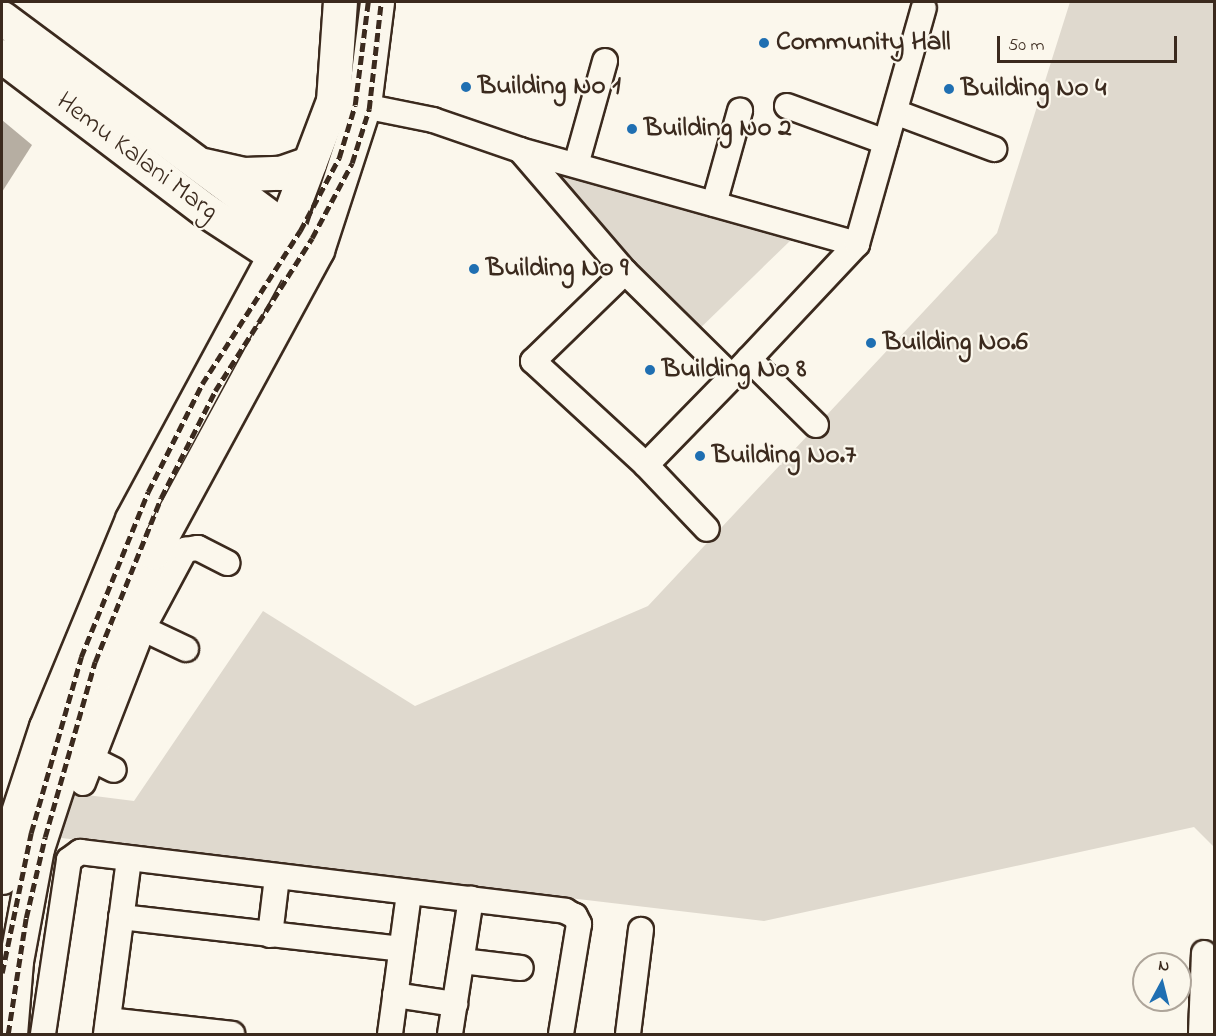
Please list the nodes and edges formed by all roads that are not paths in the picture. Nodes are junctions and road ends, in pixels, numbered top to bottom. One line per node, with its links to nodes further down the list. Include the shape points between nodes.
1 (924, 8): 10 (street)
2 (339, 13): 3 (street); 7 (main road)
3 (375, 15): 7 (main road)
4 (2, 18): 14 (main road)
5 (2, 56): 18 (main road, Hemu Kalani Marg, via 205,210)
6 (605, 61): 16 (street)
7 (349, 103): 13 (street, via 433,120); 15 (main road); 20 (main road)
8 (787, 106): 11 (street)
9 (740, 111): 17 (street)
10 (895, 112): 11 (street); 12 (street)
11 (886, 142): 19 (street)
12 (994, 149)
13 (519, 150): 16 (street); 21 (street)
14 (194, 163): 15 (main road, via 244,174 280,173); 18 (main road)
15 (309, 163): 18 (main road)
16 (576, 165): 17 (street)
17 (714, 204): 19 (street)
18 (279, 242): 20 (main road); 22 (main road)
19 (857, 244): 24 (street)
20 (311, 262): 23 (main road)
21 (625, 272): 25 (street); 27 (street, via 533,361)
22 (225, 344): 23 (main road); 28 (main road)
23 (256, 359): 30 (main road)
24 (749, 359): 25 (street); 26 (street)
25 (732, 377): 27 (street)
26 (816, 425)
27 (646, 465): 29 (street)
28 (132, 519): 30 (main road); 32 (main road)
29 (707, 530)
30 (163, 534): 32 (main road)
31 (227, 563): 32 (street, via 198,548 185,550)
32 (120, 618): 33 (street); 34 (main road)
33 (186, 650)
34 (70, 743): 35 (street); 36 (street); 37 (main road)
35 (114, 770)
36 (83, 783)
37 (33, 810): 39 (main road); 48 (main road, via 37,848)
38 (129, 858): 40 (street); 43 (street); 50 (street, via 80,852 69,860)
39 (2, 877)
40 (278, 877): 41 (street); 45 (street)
41 (409, 892): 42 (street); 46 (street)
42 (471, 898): 49 (street); 60 (street, via 566,911 575,916 579,924)
43 (121, 917): 45 (street); 54 (street)
44 (641, 930): 61 (street)
45 (270, 934): 46 (street)
46 (401, 950): 52 (street)
47 (1204, 953): 62 (street)
48 (16, 961): 50 (street); 56 (main road)
49 (462, 961): 51 (street); 53 (street)
50 (52, 965): 57 (street)
51 (521, 968)
52 (396, 995): 53 (street); 59 (street)
53 (455, 1004): 55 (street)
54 (107, 1027): 58 (street)
55 (453, 1034)
56 (10, 1035)
57 (43, 1035)
58 (232, 1035)
59 (390, 1035)
60 (561, 1035)
61 (628, 1035)
62 (1201, 1035)

